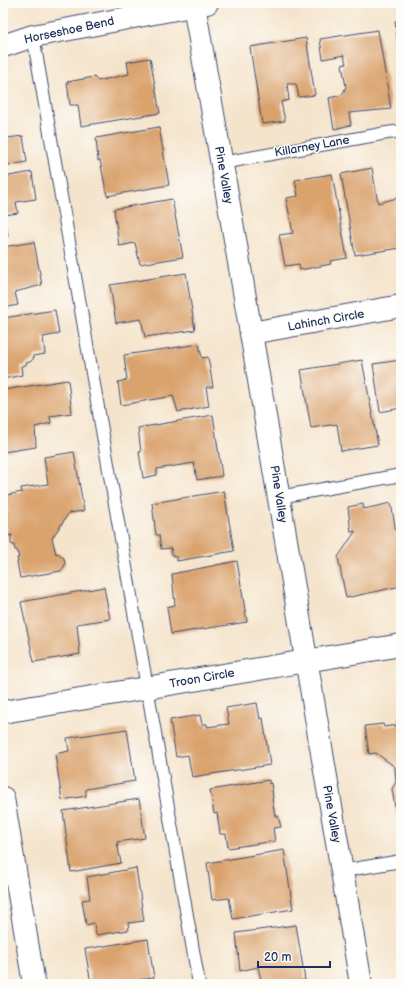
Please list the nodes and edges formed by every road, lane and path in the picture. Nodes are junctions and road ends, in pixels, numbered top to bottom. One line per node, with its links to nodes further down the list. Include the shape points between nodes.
1 (200, 4): 2 (street, Horseshoe Bend); 5 (street, Pine Valley)
2 (33, 36): 3 (street, Horseshoe Bend); 12 (lane)
3 (3, 46)
4 (401, 132): 5 (lane, Killarney Lane)
5 (222, 163): 7 (street, Pine Valley)
6 (401, 306): 7 (street, Lahinch Circle)
7 (252, 333): 9 (street, Pine Valley)
8 (401, 475): 9 (lane)
9 (280, 497): 11 (street, Pine Valley)
10 (401, 645): 11 (street, Troon Circle)
11 (306, 661): 12 (street, Troon Circle); 16 (street, Pine Valley)
12 (146, 688): 13 (street, Troon Circle); 18 (lane)
13 (3, 712)
14 (3, 798): 17 (street)
15 (401, 861): 16 (lane)
16 (342, 871): 19 (street, Pine Valley)
17 (34, 984)
18 (199, 984)
19 (361, 984)

